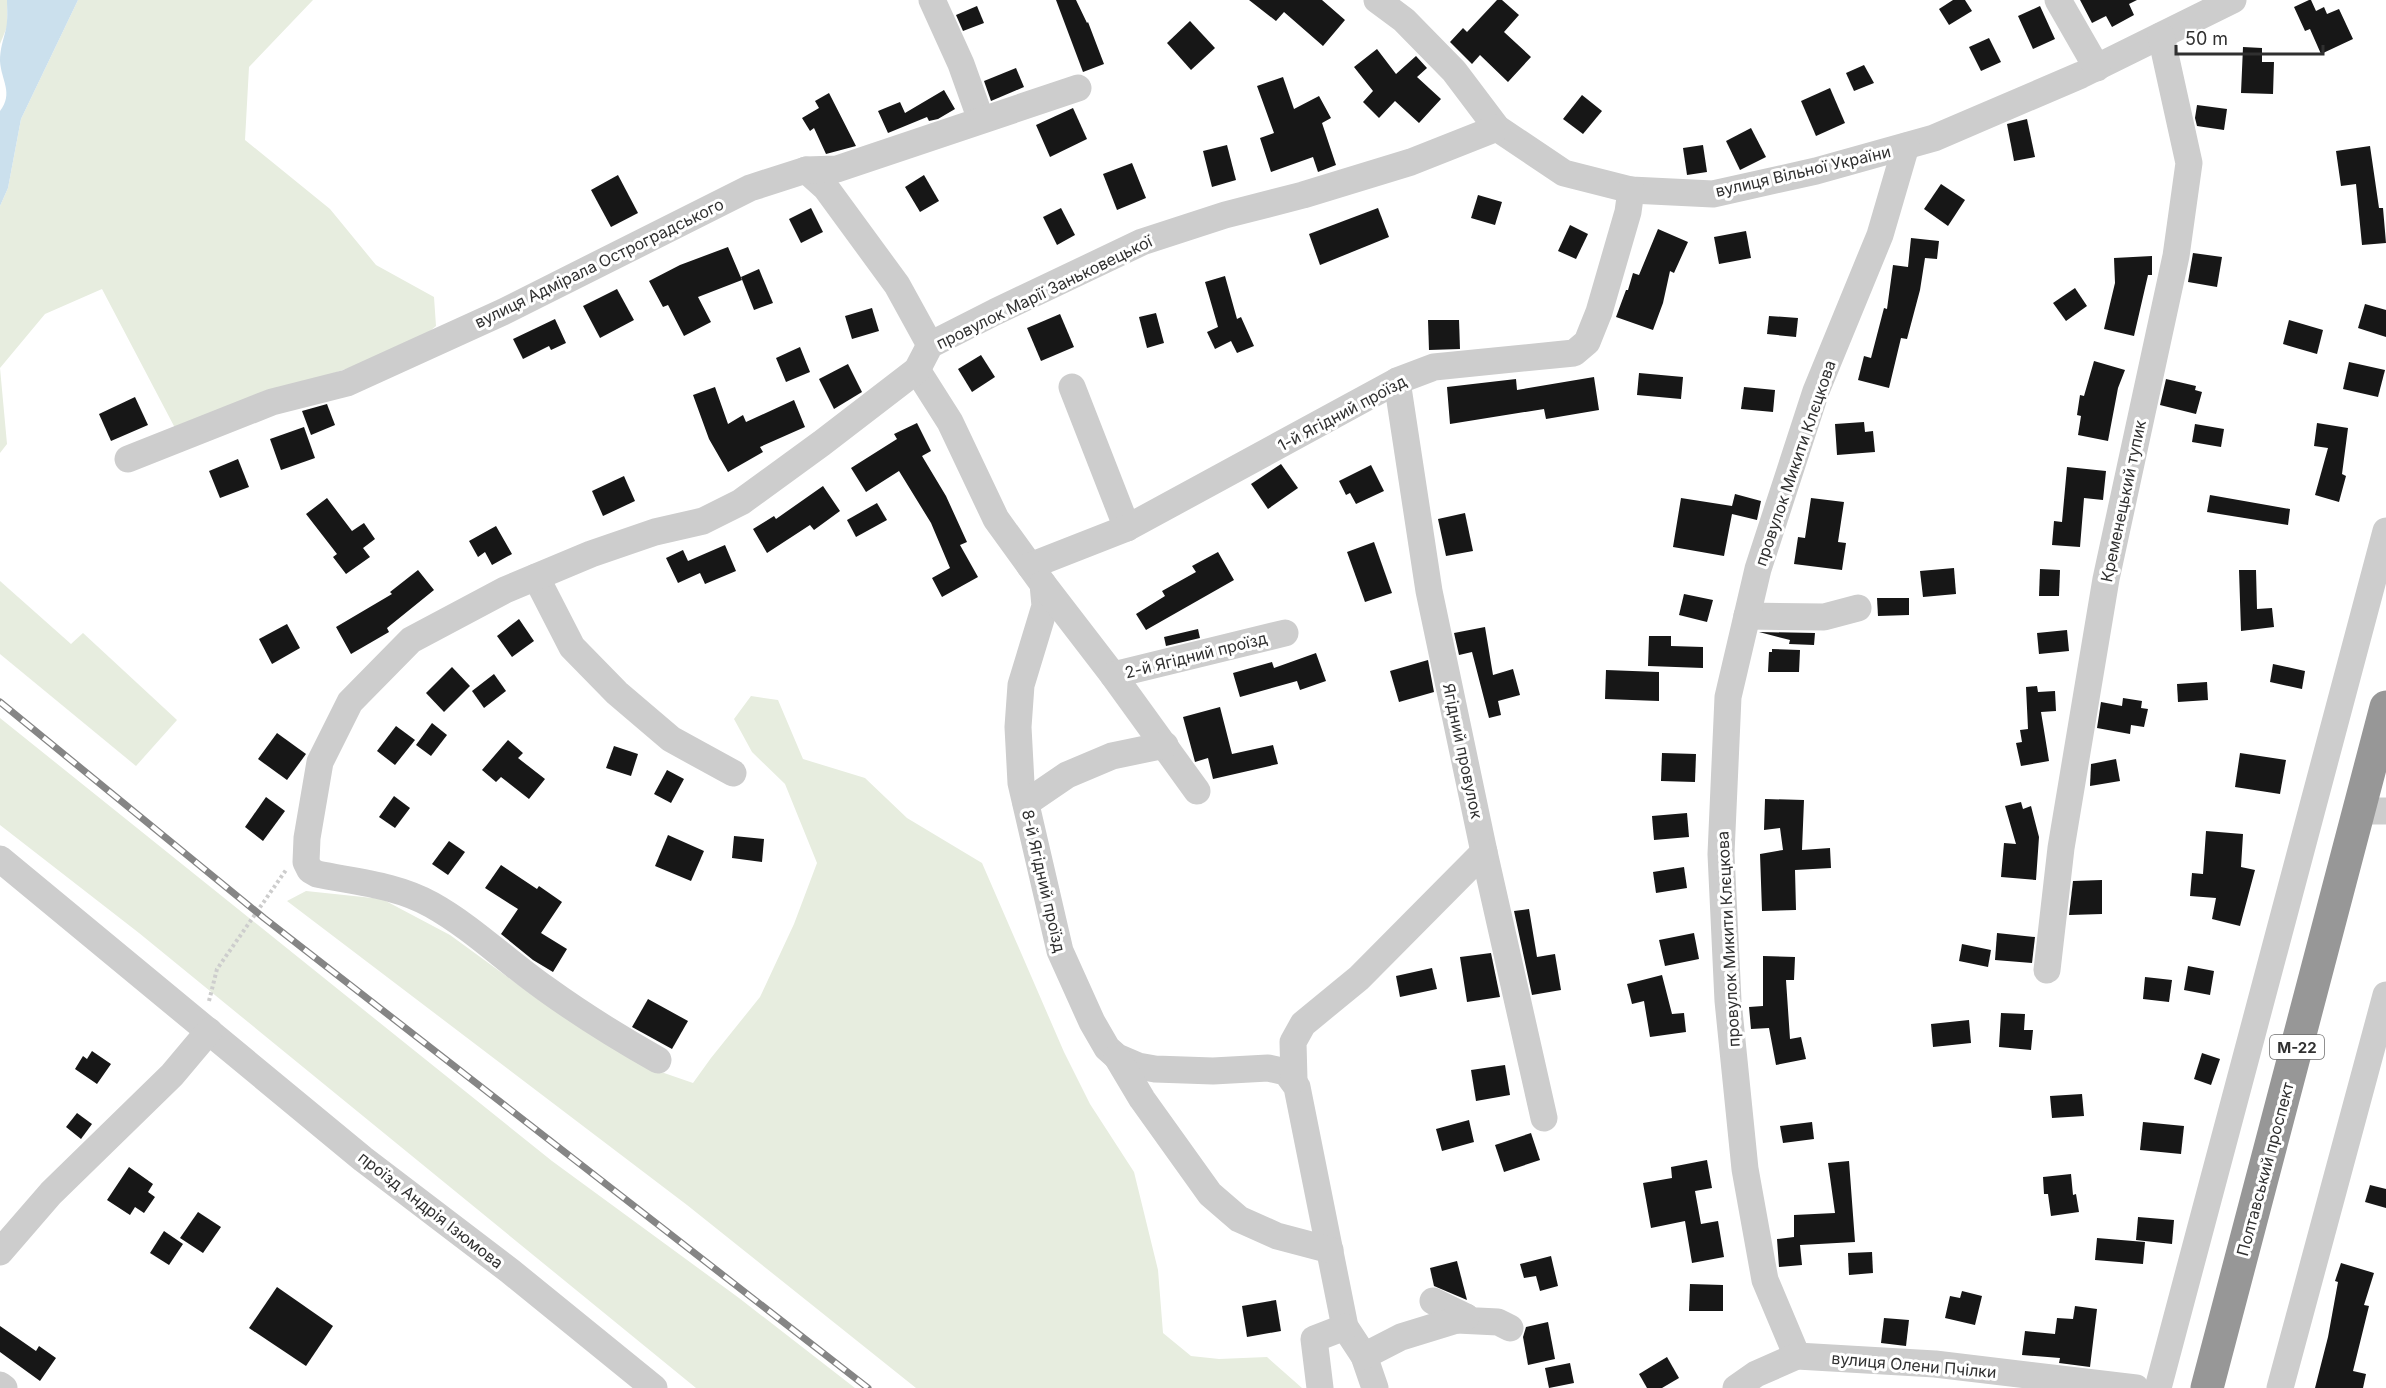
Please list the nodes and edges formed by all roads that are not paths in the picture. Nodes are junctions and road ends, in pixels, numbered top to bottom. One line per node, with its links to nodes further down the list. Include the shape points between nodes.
1 (932, 0): 8 (street)
2 (1377, 0): 9 (street, вулиця Вільної України, via 1404,20 1454,71)
3 (2058, 0): 6 (street)
4 (2233, 0): 5 (street, вулиця Вільної України)
5 (2161, 36): 6 (street, вулиця Вільної України); 34 (street, Кременецький тупик, via 2189,163 2175,256 2106,579 2061,848)
6 (2097, 68): 10 (street, вулиця Вільної України, via 1934,138)
7 (1077, 88): 8 (street, вулиця Адмірала Остроградського)
8 (981, 120): 11 (street, вулиця Адмірала Остроградського, via 837,169)
9 (1497, 128): 12 (street, вулиця Вільної України, via 1564,173); 13 (street, провулок Марії Заньковецької, via 1411,162 1142,242)
10 (1906, 146): 12 (street, вулиця Вільної України, via 1713,194); 23 (street, провулок Микити Клєцкова, via 1880,235 1816,391 1758,569)
11 (806, 170): 13 (street, via 826,188 897,285); 17 (street, вулиця Адмірала Остроградського, via 750,188 503,312 347,383 272,402)
12 (1631, 190): 15 (street, 1-й Ягідний проїзд, via 1599,312 1587,342 1574,353 1434,367)
13 (930, 345): 14 (street, провулок Марії Заньковецької)
14 (917, 370): 20 (street, via 950,422 996,519); 21 (street, провулок Марії Заньковецької, via 741,502 703,520 591,554)
15 (1397, 381): 18 (street, 1-й Ягідний проїзд); 32 (street, Ягідний провулок, via 1429,591)
16 (1072, 387): 18 (street)
17 (128, 459)
18 (1127, 528): 20 (street, 1-й Ягідний проїзд)
19 (2386, 531): 54 (street)
20 (1037, 575): 25 (street, 2-й Ягідний проїзд); 30 (street, 8-й Ягідний проїзд, via 1045,606 1021,685 1018,727)
21 (536, 578): 28 (street, via 572,647 617,693 671,739); 38 (street, провулок Марії Заньковецької, via 411,639 350,702 320,762 306,862 317,874 391,888 431,904 554,995)
22 (1858, 608): 23 (street, via 1824,617)
23 (1747, 616): 48 (street, провулок Микити Клєцкова, via 1728,697 1721,854 1728,1001 1745,1169 1765,1280)
24 (1285, 633): 25 (street, 2-й Ягідний проїзд)
25 (1113, 675): 27 (street)
26 (2386, 707): 31 (highway, Полтавський проспект / М-22)
27 (1165, 745): 29 (street); 30 (street, via 1112,756 1066,775)
28 (734, 773)
29 (1197, 791)
30 (1026, 803): 37 (street, 8-й Ягідний проїзд, via 1060,951 1092,1022)
31 (2372, 811): 55 (highway, Полтавський проспект / М-22)
32 (1484, 852): 39 (street, via 1359,978 1303,1024 1293,1042); 40 (street, Ягідний провулок)
33 (0, 859): 36 (street, проїзд Андрія Ізюмова)
34 (2047, 970)
35 (2386, 995): 56 (street)
36 (209, 1031): 42 (street, via 172,1075 51,1193); 49 (street, проїзд Андрія Ізюмова, via 363,1159)
37 (1117, 1057): 39 (street, via 1155,1069 1268,1068 1286,1072); 41 (street, 8-й Ягідний проїзд, via 1210,1194 1239,1219 1277,1236)
38 (658, 1060)
39 (1294, 1080): 41 (street)
40 (1544, 1118)
41 (1330, 1250): 45 (street)
42 (0, 1252)
43 (1433, 1301): 44 (street)
44 (1466, 1317): 46 (street, via 1457,1320 1498,1322); 47 (street, via 1401,1337)
45 (1345, 1327): 47 (street); 50 (street, via 1314,1339)
46 (1510, 1328)
47 (1364, 1356): 51 (street)
48 (1797, 1356): 52 (street, вулиця Олени Пчілки, via 1756,1374); 53 (street, вулиця Олени Пчілки, via 1935,1364)
49 (654, 1388)
50 (1320, 1388)
51 (1375, 1388)
52 (1736, 1388)
53 (2136, 1388)
54 (2158, 1388)
55 (2207, 1388)
56 (2280, 1388)

